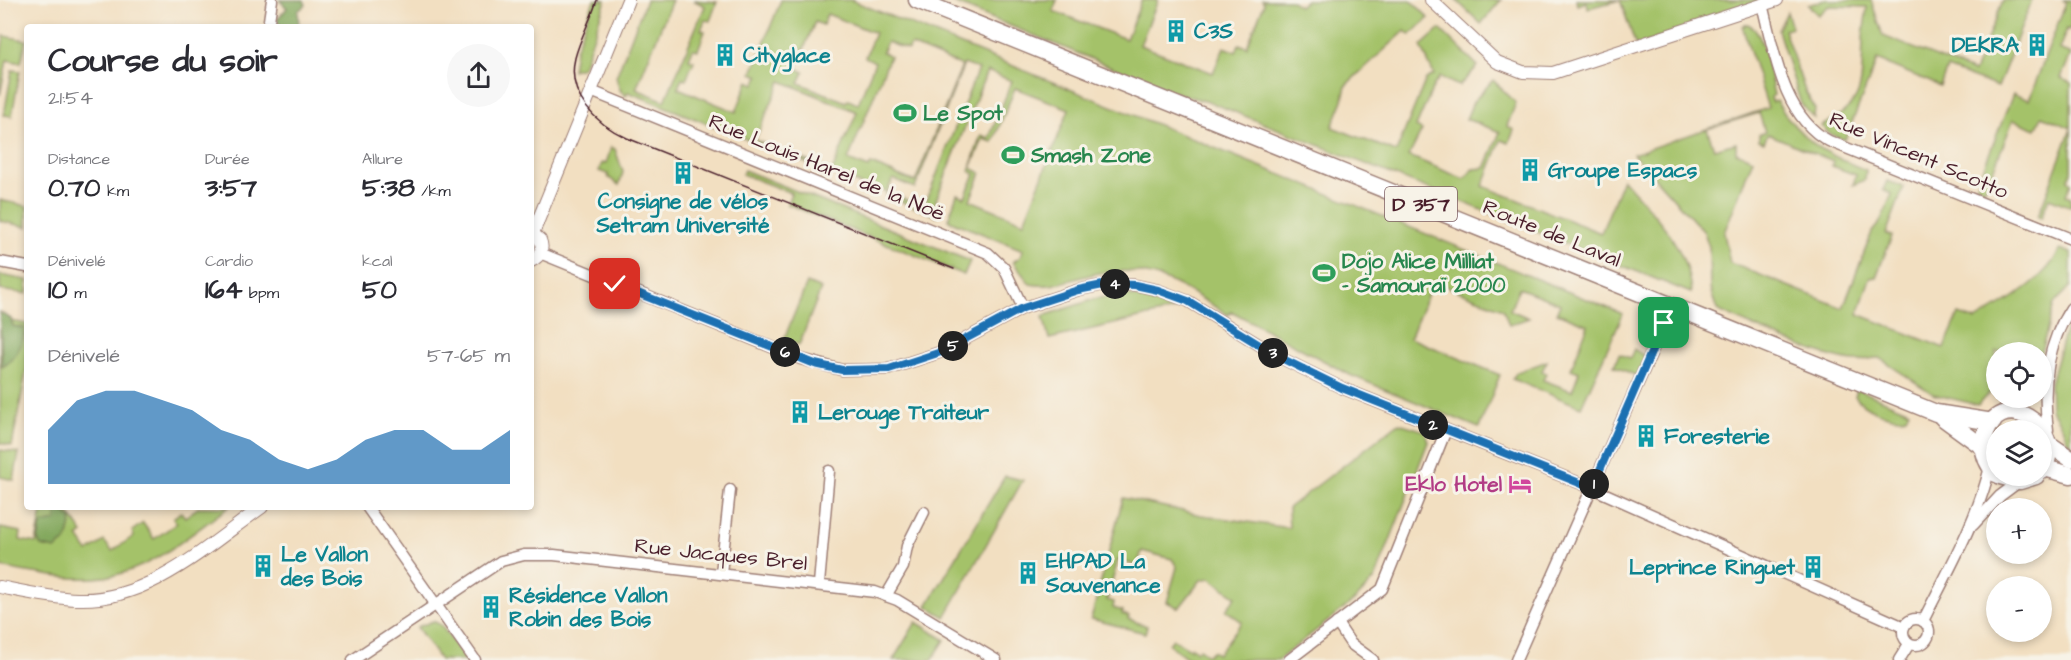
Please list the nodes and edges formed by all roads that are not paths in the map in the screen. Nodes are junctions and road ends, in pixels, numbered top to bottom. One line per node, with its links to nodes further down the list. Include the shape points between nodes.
1 (272, 0): 7 (street)
2 (628, 0): 8 (street)
3 (917, 0): 15 (main road, Route de Laval / D 357)
4 (1431, 0): 6 (street, via 1497,62 1523,72 1553,73)
5 (1777, 0): 6 (street)
6 (1762, 4): 11 (street, Rue Vincent Scotto, via 1790,100 1816,133)
7 (268, 24)
8 (591, 91): 9 (street); 16 (street, Rue Louis Harel de la Noë, via 988,253 1004,268)
9 (534, 228)
10 (534, 235): 12 (street, via 540,240)
11 (2071, 239)
12 (536, 257): 16 (street, via 795,356 842,370 871,372 911,363 979,333)
13 (0, 262): 14 (street)
14 (24, 266)
15 (1672, 306): 20 (main road, Route de Laval / D 357); 36 (street)
16 (1023, 308): 25 (street, via 1108,284 1158,290 1188,301 1279,357 1331,383)
17 (2071, 308): 18 (street)
18 (2052, 351)
19 (2014, 408): 21 (street)
20 (1936, 413): 24 (main road, Route de Laval / D 357); 28 (main road, Route de Laval / D 357)
21 (2008, 413): 22 (main road); 23 (main road, via 2031,415)
22 (1996, 420)
23 (2035, 420)
24 (1986, 421)
25 (1446, 430): 36 (street); 48 (street, via 1382,589)
26 (1986, 432): 28 (main road)
27 (2052, 440): 30 (main road)
28 (1983, 447): 29 (main road)
29 (1986, 453)
30 (2071, 459)
31 (829, 471): 43 (street)
32 (2052, 474): 33 (main road)
33 (2071, 475)
34 (1988, 486): 41 (street)
35 (2016, 486): 41 (street, via 2000,496)
36 (1592, 488): 49 (street); 56 (street)
37 (730, 490): 42 (street)
38 (258, 510): 44 (street, via 171,571 123,594 79,599)
39 (369, 510): 46 (street)
40 (924, 512): 45 (street, via 907,546 903,567)
41 (1967, 532): 47 (street)
42 (721, 573): 43 (street, Rue Jacques Brel); 46 (street, Rue Jacques Brel, via 524,555 501,561)
43 (819, 584): 45 (street, Rue Jacques Brel)
44 (0, 587)
45 (886, 596): 53 (street, Rue Jacques Brel)
46 (438, 605): 51 (street, Rue Jacques Brel); 52 (street)
47 (1923, 621): 49 (street, via 1912,619); 50 (street, via 1929,630 1928,638 1918,645)
48 (1337, 623): 54 (street); 55 (street, via 1351,644)
49 (1904, 627): 50 (street)
50 (1909, 644): 57 (street)
51 (353, 660)
52 (475, 660)
53 (996, 660)
54 (1288, 660)
55 (1373, 660)
56 (1516, 660)
57 (1899, 660)

